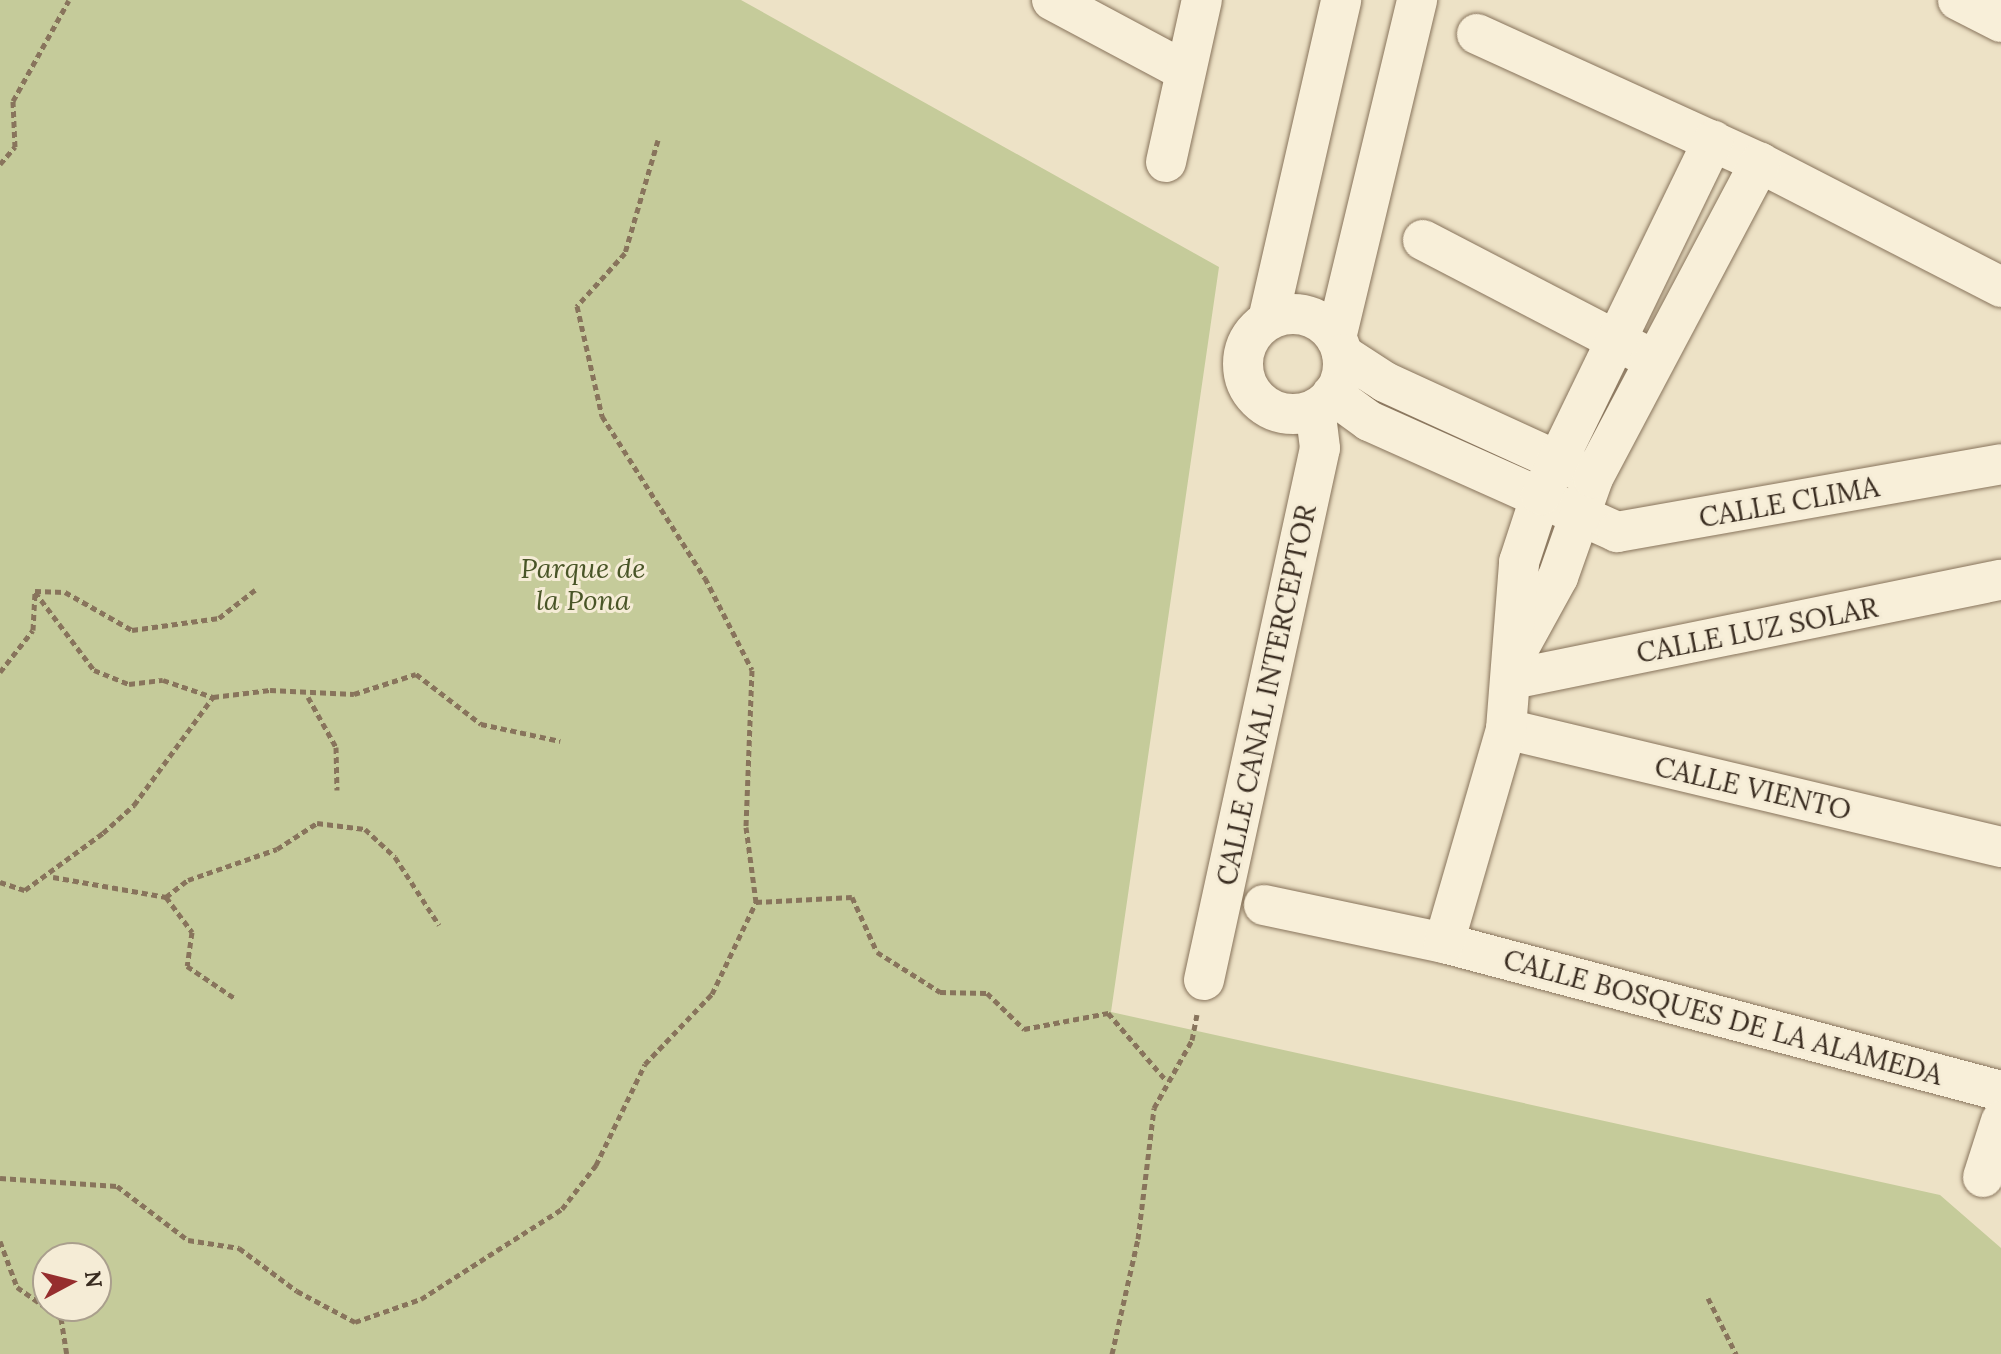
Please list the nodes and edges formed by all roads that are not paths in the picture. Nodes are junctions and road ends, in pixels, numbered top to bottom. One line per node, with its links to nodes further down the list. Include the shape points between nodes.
1 (1052, 0): 8 (street)
2 (1202, 0): 8 (street)
3 (1341, 0): 14 (street)
4 (1417, 0): 16 (street)
5 (1958, 0): 6 (street)
6 (2001, 22)
7 (1477, 34): 9 (street)
8 (1185, 71): 10 (street)
9 (1713, 141): 11 (street); 15 (street)
10 (1166, 162)
11 (1760, 163): 13 (street); 17 (street)
12 (1423, 240): 15 (street)
13 (2001, 287)
14 (1268, 320): 16 (street, via 1313,318); 18 (street, via 1246,346 1250,387 1282,413)
15 (1615, 341): 17 (street); 19 (street)
16 (1339, 346): 18 (street); 19 (street, via 1385,382)
17 (1657, 360): 22 (street)
18 (1324, 402): 21 (street); 29 (street, CALLE CANAL INTERCEPTOR, via 1320,448)
19 (1554, 459): 21 (street); 22 (street)
20 (2001, 464): 22 (street, CALLE CLIMA, via 1617,532)
21 (1541, 495): 22 (street); 24 (street, via 1519,562)
22 (1587, 496): 24 (street, via 1558,577)
23 (2001, 580): 24 (street, CALLE LUZ SOLAR)
24 (1513, 668): 25 (street)
25 (1506, 729): 26 (street, CALLE VIENTO); 28 (street)
26 (2001, 847)
27 (1264, 905): 28 (street, CALLE BOSQUES DE LA ALAMEDA)
28 (1444, 943): 30 (street, CALLE BOSQUES DE LA ALAMEDA)
29 (1204, 980)
30 (2001, 1091)
31 (2001, 1121): 32 (street)
32 (1983, 1177)

